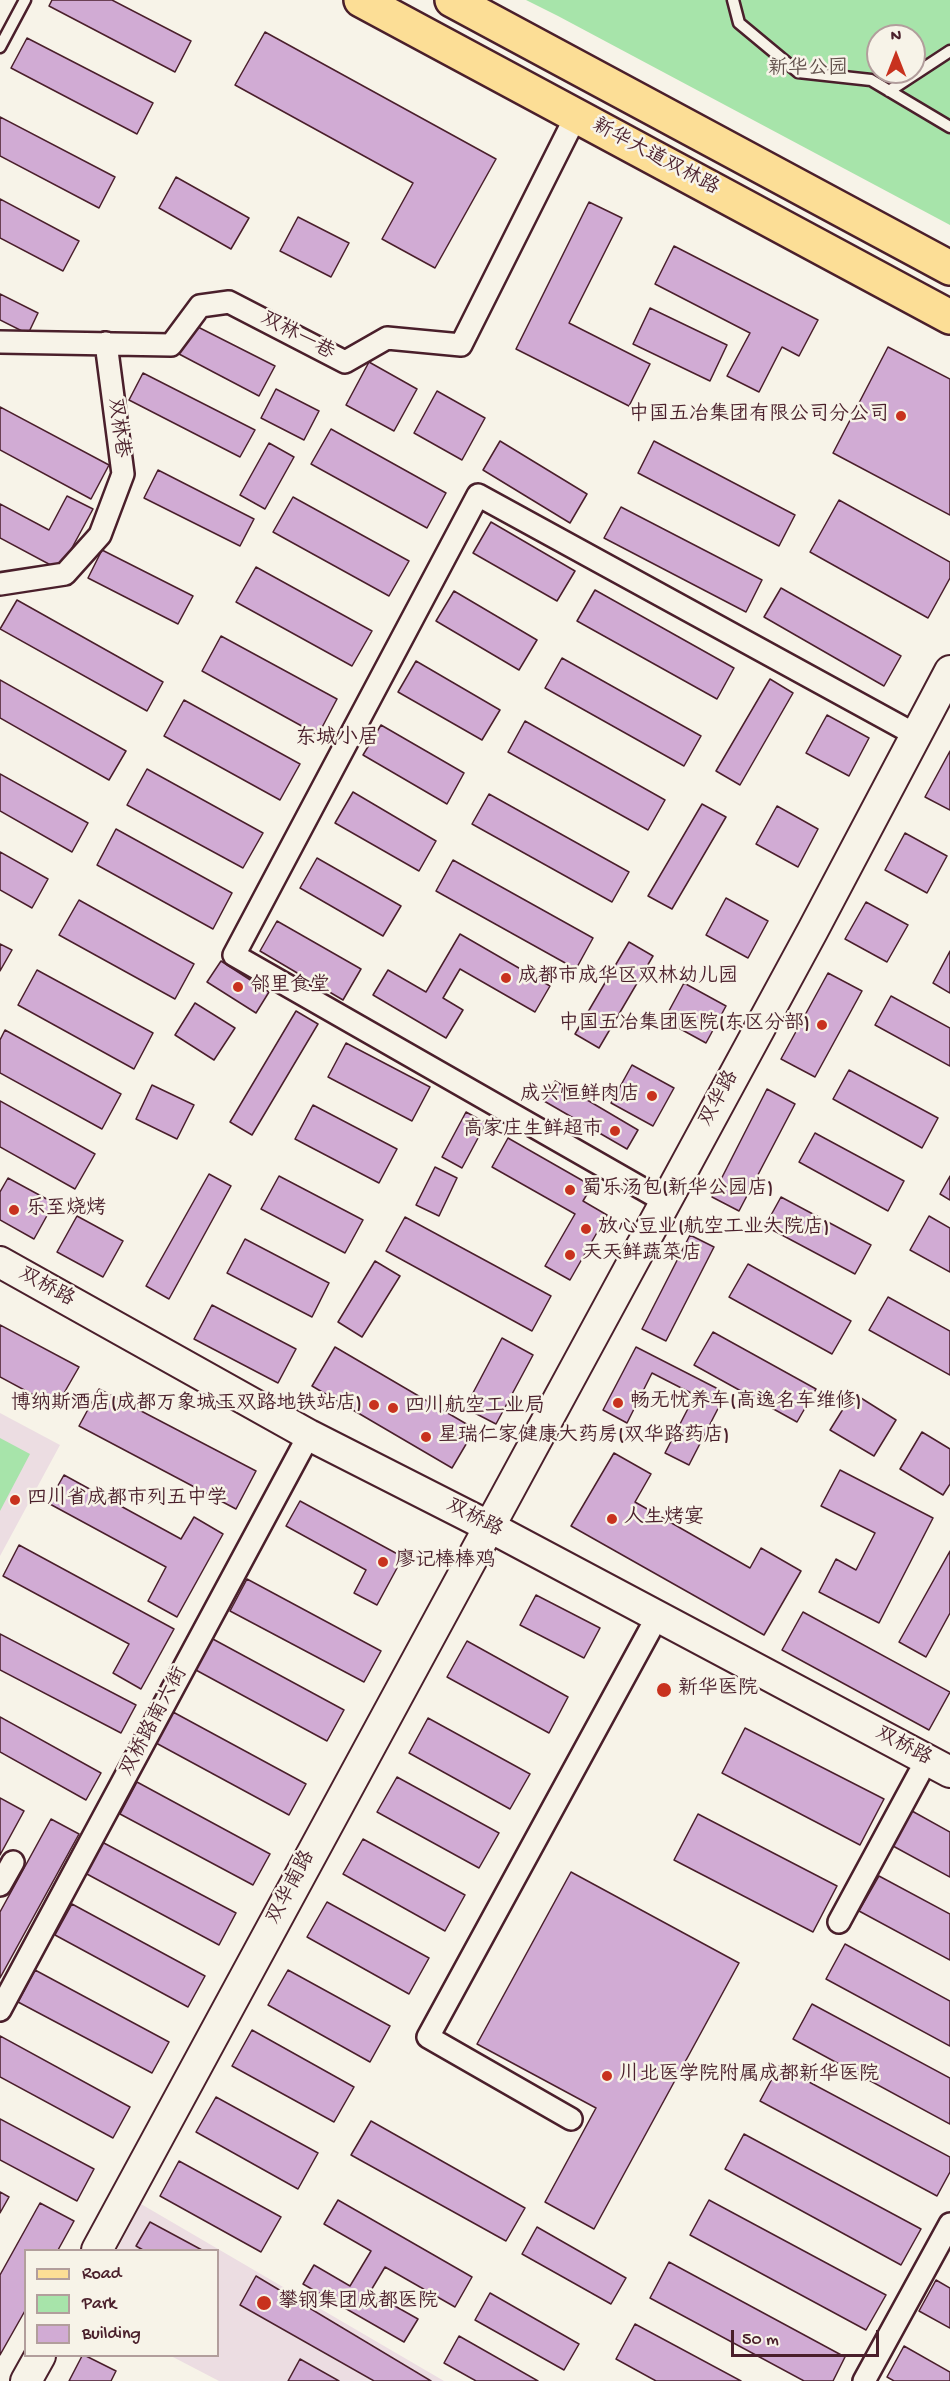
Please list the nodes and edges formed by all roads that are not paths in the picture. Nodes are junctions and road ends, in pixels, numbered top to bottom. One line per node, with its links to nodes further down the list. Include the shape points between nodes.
1 (25, 0): 5 (lane)
2 (361, 0): 8 (main road, 新华大道双林路)
3 (452, 0): 10 (main road)
4 (733, 0): 7 (lane, via 739,23 798,72 871,80)
5 (0, 47)
6 (950, 51): 7 (lane)
7 (890, 91): 9 (lane)
8 (576, 116): 11 (main road, 新华大道双林路); 13 (street, 双林一巷, via 461,345 387,338 345,362 229,302 200,306 171,345)
9 (950, 127)
10 (950, 268)
11 (950, 317)
12 (0, 342): 13 (street, 双林一巷)
13 (106, 343): 14 (street, 双林巷, via 123,474 100,535 65,574)
14 (0, 584)
15 (950, 671): 16 (main road, 双华路)
16 (916, 735): 17 (main road, 双华路); 17 (street, via 478,495 234,955)
17 (664, 1201): 21 (main road, 双华路)
18 (0, 1262): 20 (main road, 双桥路)
19 (0, 1285): 20 (main road, 双桥路)
20 (304, 1443): 21 (main road, 双桥路); 29 (street, 双桥路南六街)
21 (484, 1533): 22 (main road, 双桥路); 23 (main road, 双桥路); 32 (main road, 双华南路)
22 (650, 1630): 24 (main road, 双桥路); 30 (street, via 428,2037)
23 (950, 1772)
24 (919, 1774): 25 (main road, 双桥路); 28 (street)
25 (950, 1790)
26 (13, 1863): 27 (street)
27 (0, 1885)
28 (839, 1922)
29 (0, 2010)
30 (571, 2119)
31 (950, 2224): 35 (street)
32 (97, 2249)
33 (39, 2357): 34 (main road)
34 (26, 2381)
35 (864, 2381)

